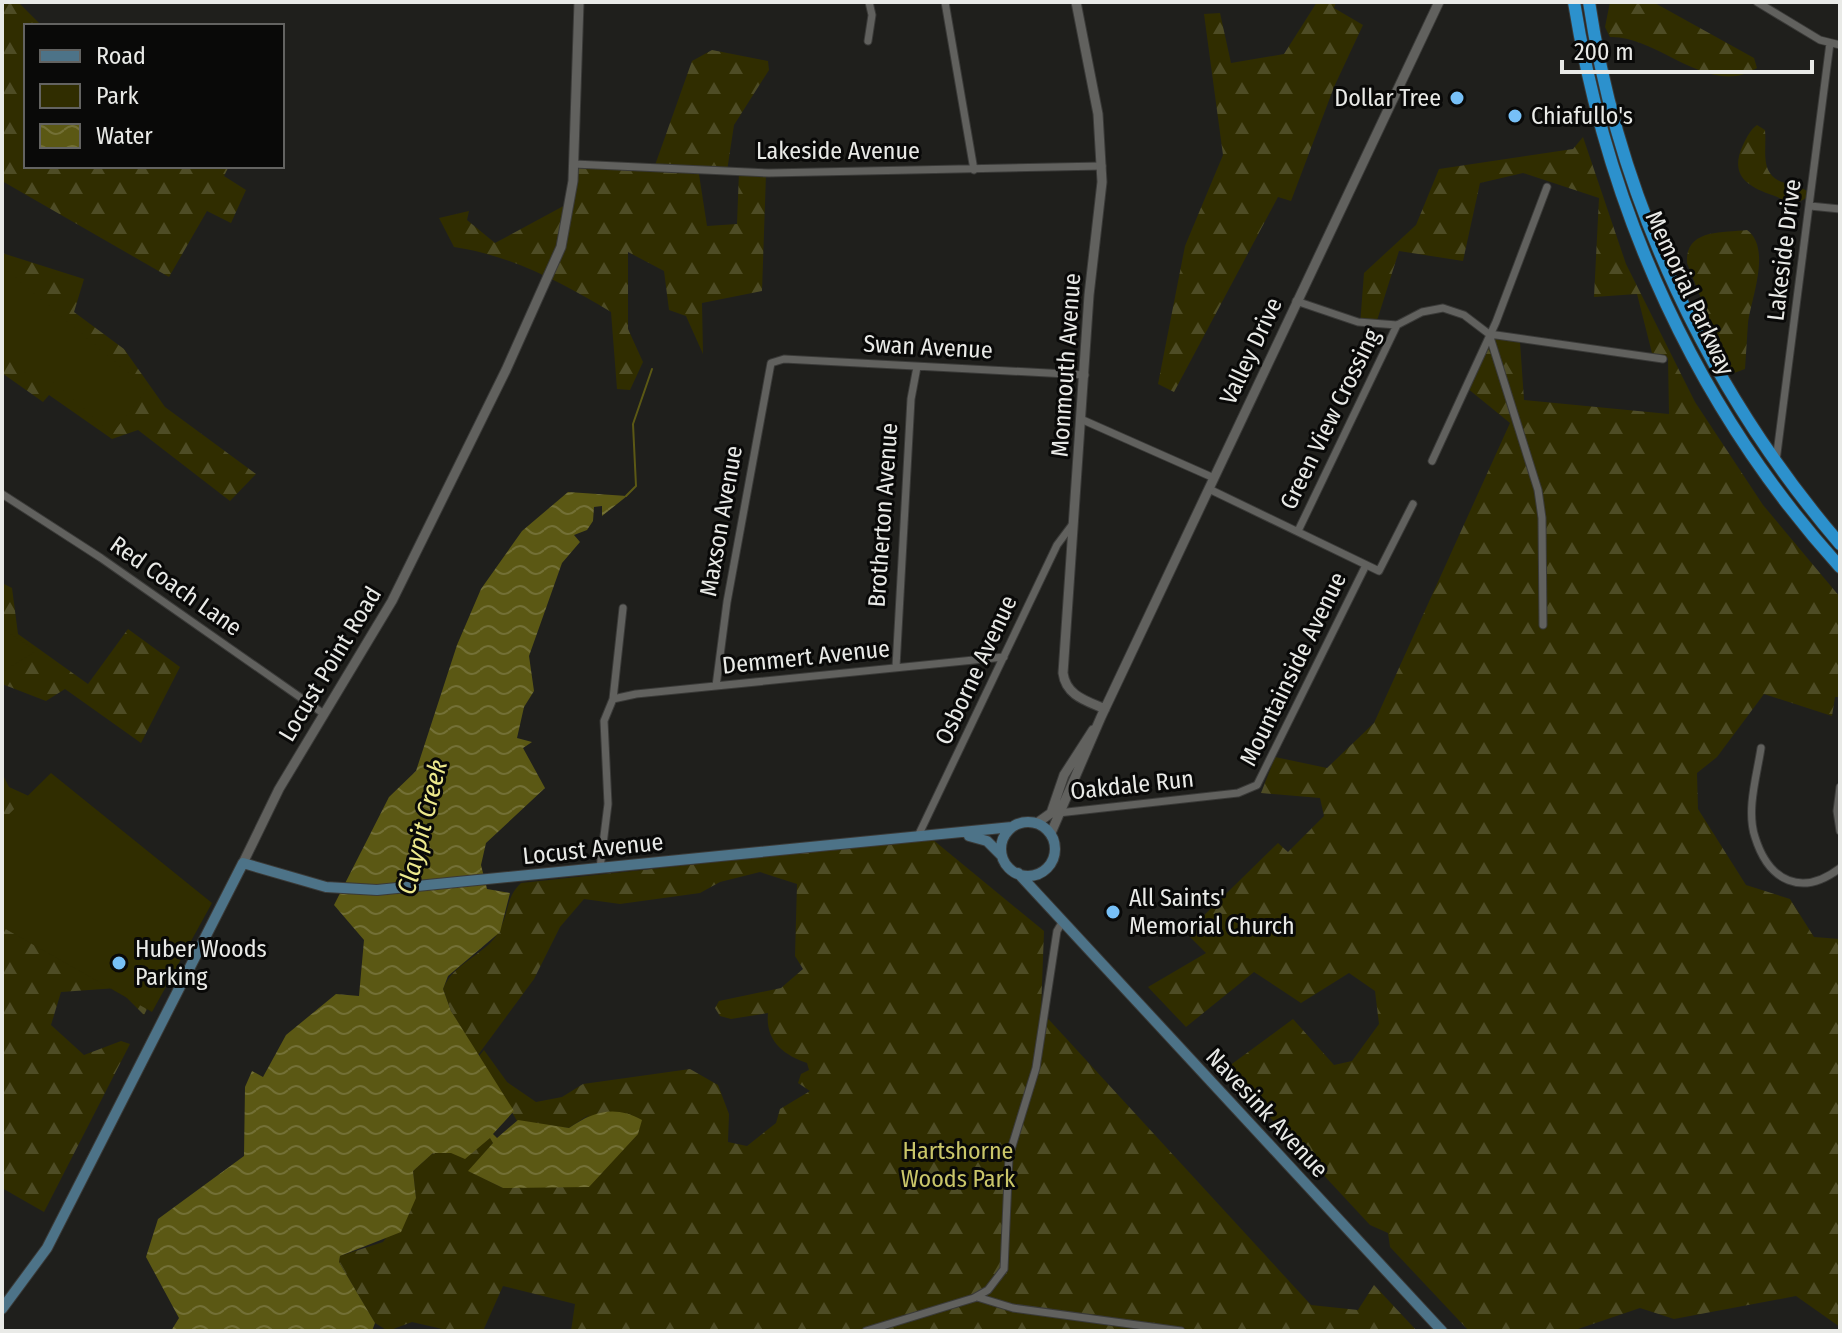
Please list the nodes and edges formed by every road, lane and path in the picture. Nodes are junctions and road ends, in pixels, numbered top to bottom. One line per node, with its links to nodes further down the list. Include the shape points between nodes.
1 (579, 2): 12 (street, Locust Point Road)
2 (869, 2): 9 (street)
3 (945, 2): 14 (street)
4 (1076, 2): 13 (street, Monmouth Avenue, via 1098,114)
5 (1439, 2): 18 (street, Valley Drive)
6 (1574, 2): 36 (highway, Memorial Parkway, via 1607,153 1672,317 1741,438)
7 (1589, 2): 27 (highway, Memorial Parkway, via 1621,143 1661,257 1718,372)
8 (1757, 2): 10 (street)
9 (868, 41)
10 (1830, 43): 11 (street); 16 (street, Lakeside Drive)
11 (1840, 45)
12 (574, 164): 14 (street, Lakeside Avenue, via 769,173); 44 (street, Locust Point Road, via 565,234 540,296 392,601)
13 (1102, 166): 14 (street, Lakeside Avenue); 24 (street, Monmouth Avenue)
14 (974, 170)
15 (1547, 187): 20 (street)
16 (1810, 206): 17 (street); 27 (street, Lakeside Drive)
17 (1840, 209)
18 (1296, 301): 19 (street, via 1358,322); 28 (street, Valley Drive)
19 (1397, 325): 20 (street, via 1443,308 1464,315); 33 (street, Green View Crossing)
20 (1489, 334): 21 (street); 26 (street); 38 (street, via 1538,490)
21 (1663, 359)
22 (771, 363): 23 (street, Swan Avenue, via 784,359); 41 (street, Maxson Avenue)
23 (917, 367): 24 (street, Swan Avenue); 40 (street, Brotherton Avenue)
24 (1085, 375): 25 (street, Monmouth Avenue)
25 (1083, 420): 28 (street); 32 (street, Monmouth Avenue)
26 (1432, 461)
27 (1776, 462): 34 (highway, Memorial Parkway)
28 (1214, 478): 29 (street, Valley Drive)
29 (1209, 489): 33 (street); 43 (street, Valley Drive)
30 (2, 494): 44 (street, Red Coach Lane)
31 (1413, 504): 35 (street, Mountainside Avenue, via 1379,571)
32 (1074, 524): 39 (street, Osborne Avenue, via 1057,545); 43 (street, Monmouth Avenue, via 1063,677 1074,694)
33 (1298, 531): 35 (street)
34 (1840, 544)
35 (1366, 565): 46 (street, Mountainside Avenue)
36 (1840, 567)
37 (623, 608): 42 (street)
38 (1543, 625)
39 (1004, 657): 40 (street, Demmert Avenue); 54 (street, Osborne Avenue)
40 (896, 667): 41 (street, Demmert Avenue)
41 (716, 686): 42 (street, Demmert Avenue)
42 (613, 699): 57 (street, via 604,721 608,804)
43 (1103, 713): 48 (street, Valley Drive); 49 (street, Valley Drive, via 1068,767 1051,813)
44 (324, 714): 56 (street, Locust Point Road, via 274,796)
45 (1761, 748): 58 (street, via 1752,812 1755,837 1777,874 1796,884 1812,884)
46 (1257, 785): 48 (street, Oakdale Run, via 1238,793)
47 (1840, 787): 51 (street)
48 (1058, 813): 53 (street, Valley Drive)
49 (1037, 823): 50 (main road); 53 (main road)
50 (1012, 827): 52 (main road, Locust Avenue); 55 (main road, via 1002,842)
51 (1840, 831)
52 (951, 833): 54 (main road, Locust Avenue); 55 (main road, Locust Avenue, via 987,841)
53 (1051, 833): 60 (main road, via 1055,855)
54 (918, 836): 57 (main road, Locust Avenue)
55 (1003, 857): 59 (main road)
56 (243, 863): 57 (main road, Locust Avenue, via 339,889 385,890); 63 (main road, Locust Point Road, via 47,1248)
57 (600, 868)
58 (1840, 868)
59 (1018, 873): 60 (main road); 61 (main road, Navesink Avenue)
60 (1040, 873): 61 (main road, Navesink Avenue, via 1038,887)
61 (1063, 921): 62 (street, via 1057,931 1036,1068 1009,1156 1005,1264 999,1280); 66 (main road, Navesink Avenue)
62 (977, 1297): 64 (street); 65 (street, via 1013,1308)
63 (2, 1309)
64 (866, 1331)
65 (1181, 1331)
66 (1442, 1331)

